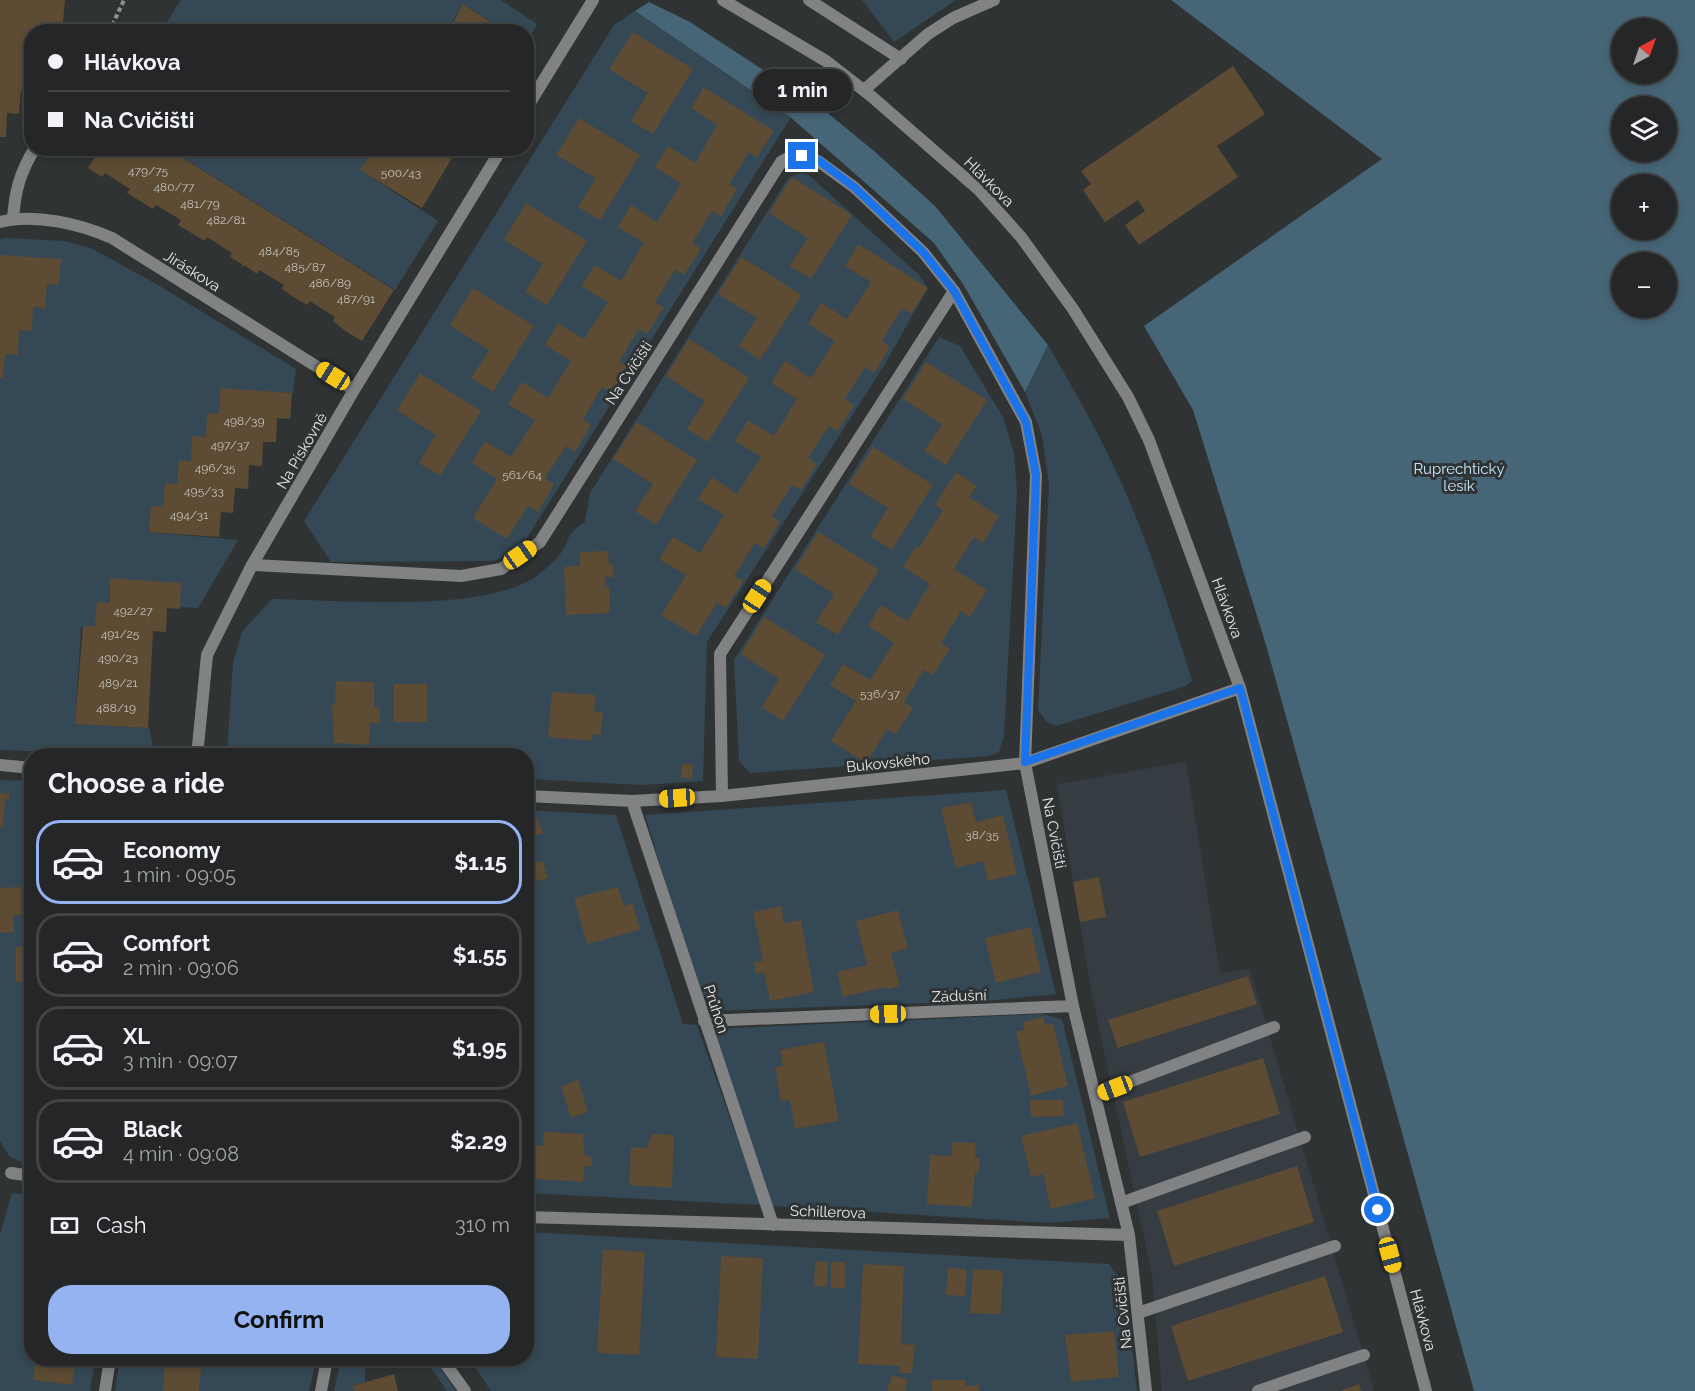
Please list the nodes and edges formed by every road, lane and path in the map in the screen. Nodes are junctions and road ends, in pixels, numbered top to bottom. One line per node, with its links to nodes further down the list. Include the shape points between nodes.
1 (124, 0): 6 (path)
2 (593, 0): 9 (street)
3 (723, 0): 8 (street, Hlávkova, via 826,62)
4 (809, 0): 7 (street)
5 (994, 0): 7 (street, via 953,18)
6 (113, 24)
7 (901, 59): 8 (street)
8 (864, 90): 17 (street, Hlávkova, via 979,190 1021,237 1079,318 1128,397 1149,440)
9 (534, 96)
10 (30, 156): 12 (street, via 15,190)
11 (497, 156): 15 (street, Na Pískovně)
12 (13, 219): 13 (street, Jiráskova); 15 (street, Jiráskova, via 90,229 112,238)
13 (0, 222)
14 (954, 291): 16 (street, Na Cvičišti, via 923,252 854,187 818,160 793,155 782,162 540,542 501,568 461,576); 19 (street, Na Cvičišti, via 1026,422 1036,475); 23 (street, via 720,654)
15 (354, 390): 16 (street, Na Pískovně)
16 (252, 565): 18 (street, Na Pískovně, via 207,655)
17 (1240, 688): 19 (street, Bukovského); 47 (street, Hlávkova)
18 (198, 748)
19 (1025, 762): 23 (street, Bukovského); 25 (street, Na Cvičišti)
20 (0, 765): 21 (street)
21 (24, 767)
22 (534, 796): 24 (street, Bukovského)
23 (722, 796): 24 (street, Bukovského)
24 (632, 801): 26 (street, Průhon)
25 (1073, 1006): 26 (street, Zádušní); 28 (street, Na Cvičišti)
26 (704, 1021): 34 (street, Průhon)
27 (1274, 1027): 28 (street)
28 (1095, 1095): 32 (street, Na Cvičišti)
29 (1305, 1137): 32 (street)
30 (10, 1173): 31 (street)
31 (24, 1175)
32 (1121, 1203): 35 (street, Na Cvičišti)
33 (534, 1217): 34 (street, Schillerova)
34 (773, 1225): 35 (street, Schillerova)
35 (1130, 1235): 37 (street, Na Cvičišti)
36 (1335, 1246): 37 (street)
37 (1138, 1313): 45 (street, Na Cvičišti)
38 (1364, 1355): 46 (street)
39 (109, 1366): 42 (street)
40 (326, 1366): 43 (street)
41 (447, 1366): 44 (street)
42 (105, 1391)
43 (321, 1391)
44 (465, 1391)
45 (1146, 1391)
46 (1258, 1391)
47 (1426, 1391)

